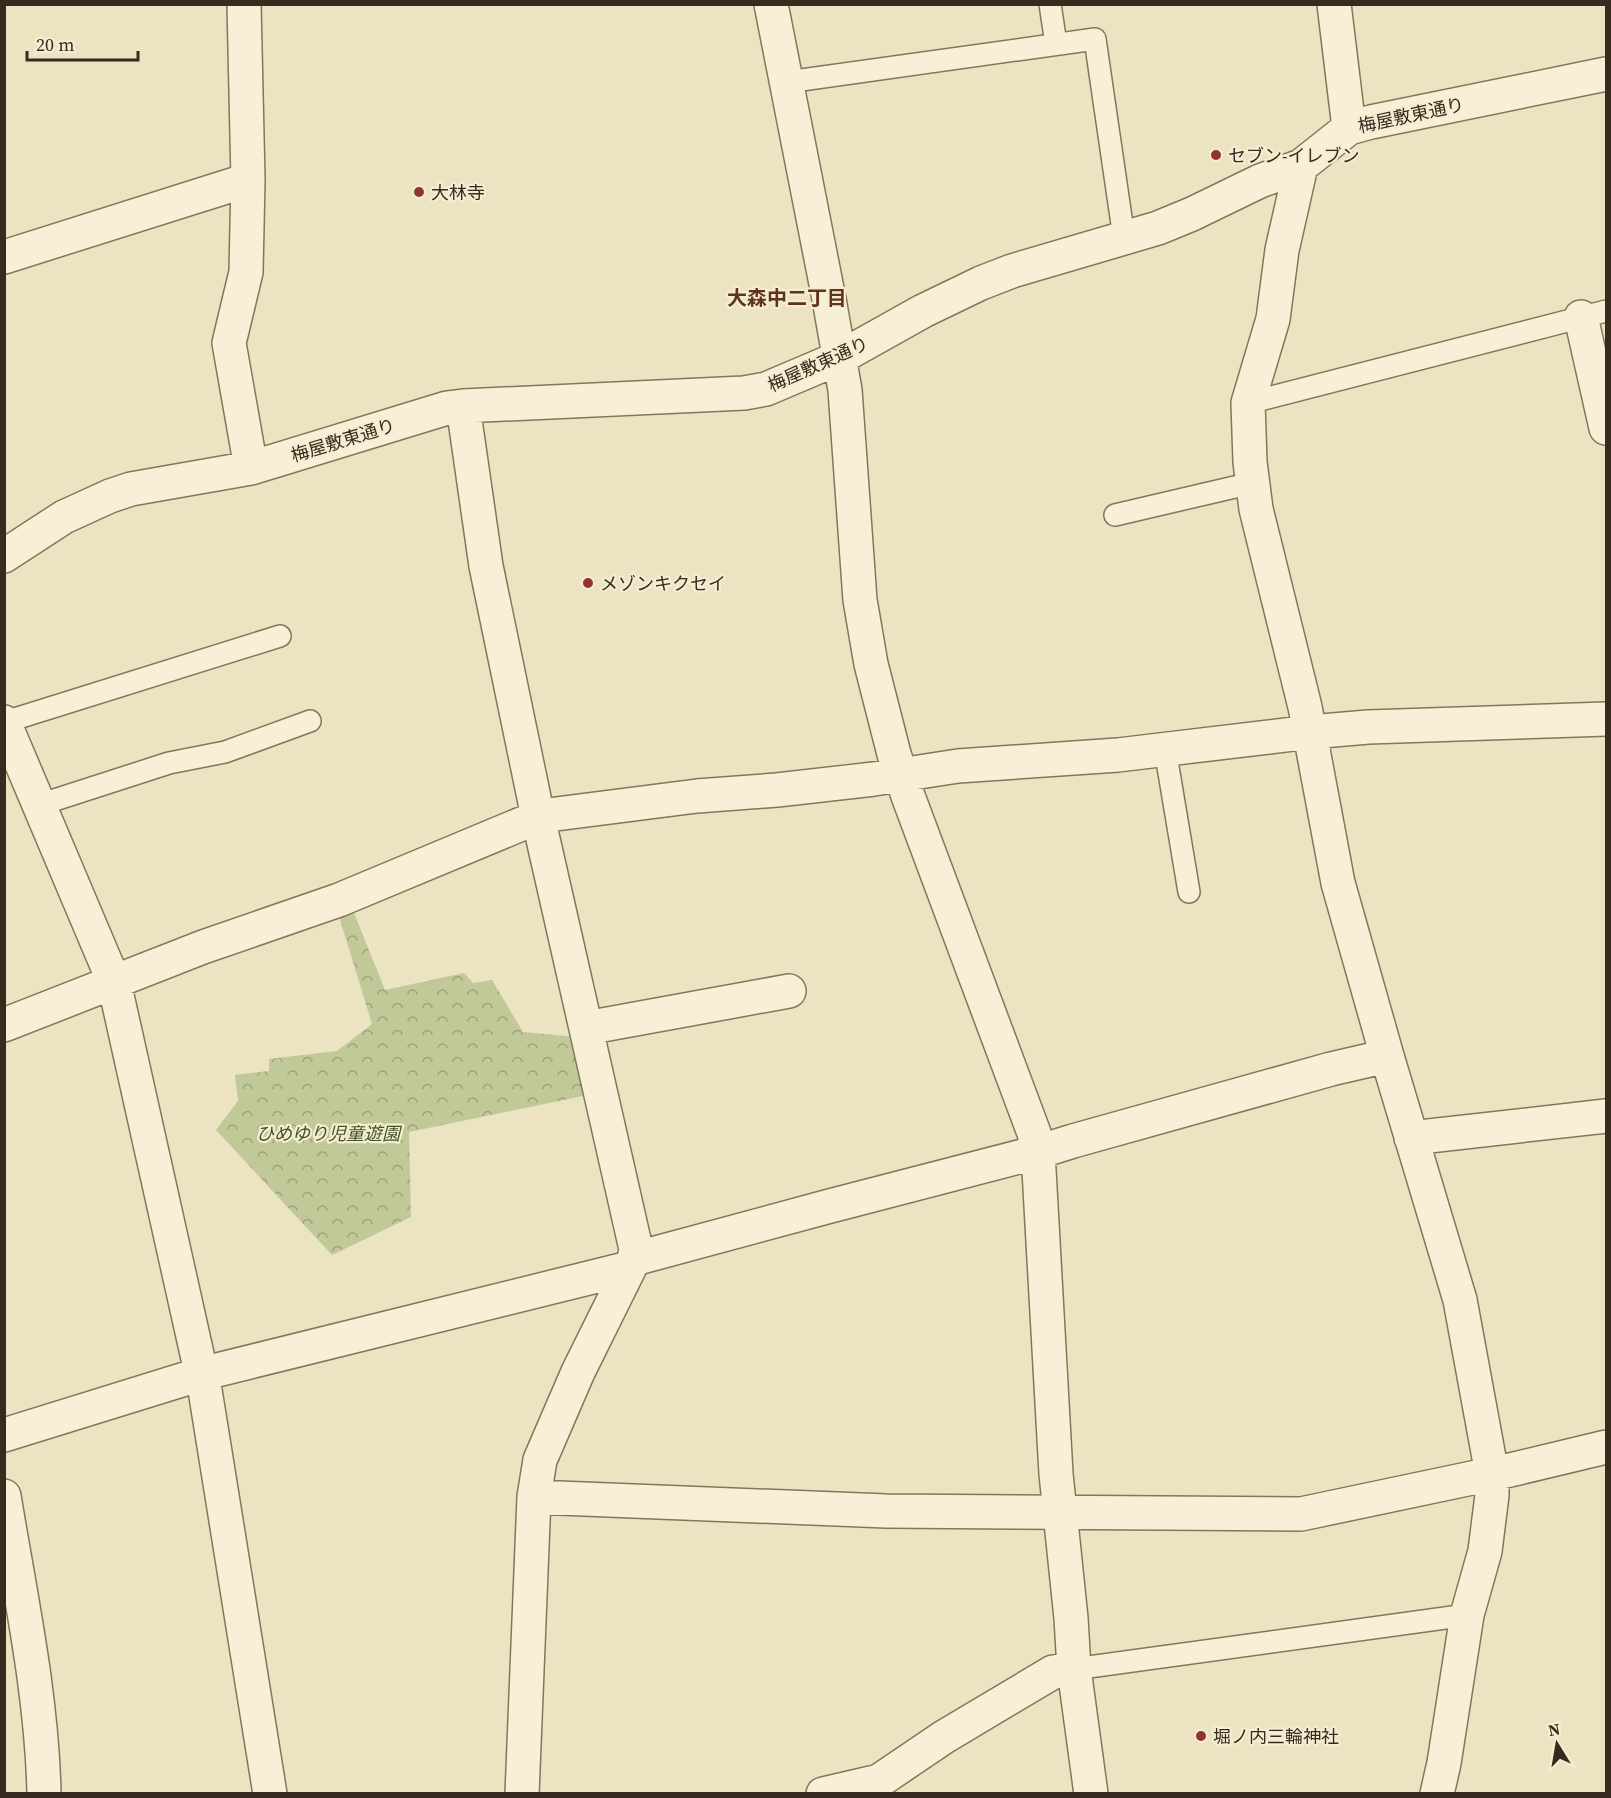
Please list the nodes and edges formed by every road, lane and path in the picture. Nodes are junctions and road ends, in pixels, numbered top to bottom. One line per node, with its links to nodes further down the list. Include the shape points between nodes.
1 (244, 4): 10 (street)
2 (771, 4): 7 (street)
3 (1050, 4): 5 (lane)
4 (1334, 4): 8 (street)
5 (1056, 44): 7 (lane); 11 (lane, via 1095,39)
6 (1606, 74): 8 (street, 梅屋敷東通り)
7 (787, 81): 14 (street)
8 (1349, 128): 9 (street, 梅屋敷東通り)
9 (1301, 166): 11 (street, 梅屋敷東通り, via 1158,228); 15 (street, via 1282,250 1273,319)
10 (248, 180): 12 (street); 18 (street, via 246,272 229,343)
11 (1124, 238): 14 (street, 梅屋敷東通り, via 981,283)
12 (4, 257)
13 (1594, 314): 15 (lane); 17 (street)
14 (839, 358): 16 (street, 梅屋敷東通り, via 766,389 744,393); 28 (street, via 845,390 860,600 871,664)
15 (1248, 403): 19 (street)
16 (463, 406): 18 (street, 梅屋敷東通り); 30 (street, via 486,566)
17 (1606, 428)
18 (251, 468): 21 (street, 梅屋敷東通り, via 110,496 64,517)
19 (1252, 483): 20 (lane); 26 (street)
20 (1115, 515)
21 (4, 556)
22 (280, 636): 25 (lane)
23 (1606, 719): 26 (street)
24 (310, 721): 29 (lane, via 225,752 168,763)
25 (4, 722): 29 (street)
26 (1310, 732): 27 (street); 36 (street, via 1335,870)
27 (1165, 749): 28 (street, via 958,766); 31 (lane)
28 (901, 776): 30 (street, via 697,796); 39 (street, via 1034,1132)
29 (39, 805): 32 (street)
30 (538, 817): 32 (street, via 339,900); 35 (street)
31 (1189, 892)
32 (114, 982): 34 (street); 41 (street)
33 (789, 991): 35 (street)
34 (4, 1025)
35 (586, 1028): 40 (street, via 636,1249)
36 (1387, 1056): 38 (street); 39 (street)
37 (1606, 1116): 38 (street)
38 (1411, 1138): 44 (street, via 1460,1300)
39 (1038, 1152): 40 (street); 47 (street)
40 (632, 1263): 41 (street); 46 (street, via 540,1460)
41 (201, 1374): 42 (street); 51 (street)
42 (4, 1435)
43 (1606, 1447): 44 (street)
44 (1491, 1474): 47 (street, via 1301,1514); 48 (street, via 1485,1551)
45 (4, 1496): 50 (street, via 40,1714)
46 (534, 1497): 47 (street, via 886,1511); 52 (street)
47 (1060, 1513): 49 (street)
48 (1467, 1616): 49 (lane); 55 (street)
49 (1074, 1669): 53 (street, via 1053,1672 879,1781); 54 (street)
50 (44, 1794)
51 (270, 1794)
52 (522, 1794)
53 (824, 1794)
54 (1091, 1794)
55 (1437, 1794)

